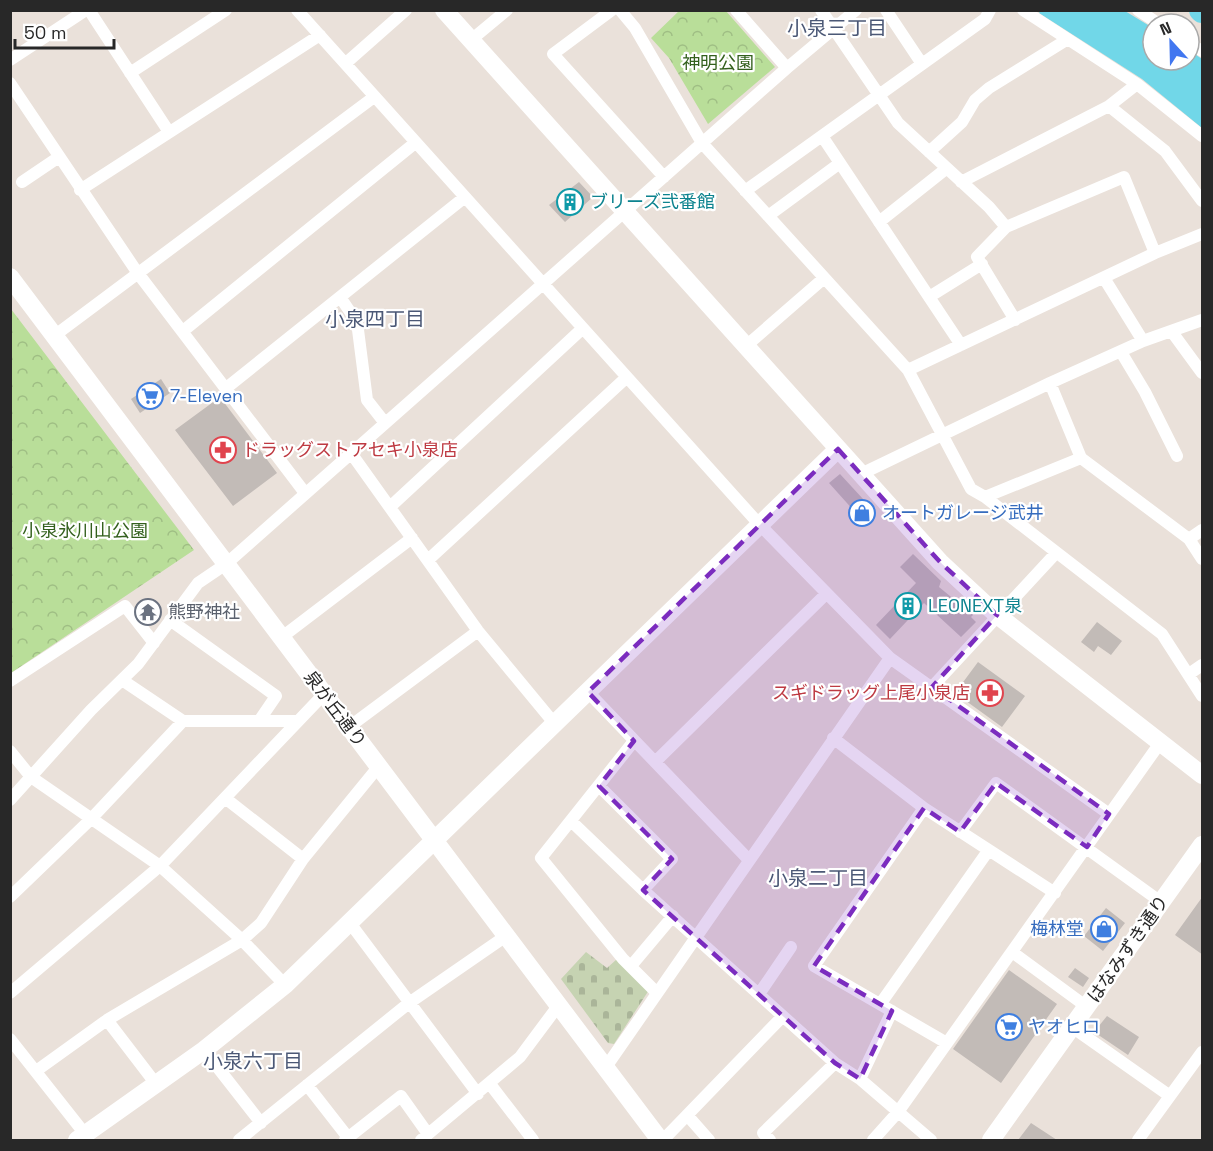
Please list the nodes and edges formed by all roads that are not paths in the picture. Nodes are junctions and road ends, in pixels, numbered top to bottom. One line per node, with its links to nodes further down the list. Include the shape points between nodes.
1 (88, 10): 19 (street); 23 (street)
2 (226, 10): 23 (street)
3 (297, 10): 16 (street)
4 (406, 10): 20 (street)
5 (444, 10): 18 (street)
6 (507, 10): 18 (street)
7 (612, 10): 38 (street, via 553,54)
8 (620, 10): 33 (street, via 635,28)
9 (736, 10): 22 (street)
10 (821, 10): 15 (street)
11 (856, 10): 15 (street)
12 (886, 10): 21 (street)
13 (990, 10): 21 (street, via 985,18)
14 (1023, 10): 17 (street)
15 (835, 27): 22 (street); 26 (street)
16 (320, 35): 20 (street); 29 (street)
17 (1068, 39): 25 (street); 34 (street, via 989,88 975,100 962,122)
18 (471, 40): 45 (street)
19 (10, 60)
20 (346, 63): 27 (street)
21 (922, 64): 26 (street)
22 (787, 68): 33 (street)
23 (130, 73): 29 (street)
24 (10, 82): 35 (street)
25 (1137, 84): 28 (street); 31 (street)
26 (880, 94): 30 (street); 34 (street, via 898,123)
27 (374, 97): 32 (street); 52 (street)
28 (1109, 106): 40 (street); 44 (street, via 1165,151)
29 (169, 132): 41 (street)
30 (822, 136): 36 (street); 42 (street)
31 (1203, 136)
32 (415, 143): 43 (street); 62 (street)
33 (702, 143): 38 (street); 42 (street)
34 (928, 152): 37 (street)
35 (59, 157): 39 (street); 41 (street)
36 (840, 163): 46 (street); 47 (street)
37 (946, 168): 40 (street); 47 (street)
38 (664, 177): 45 (street)
39 (22, 182)
40 (961, 182): 48 (street)
41 (80, 189): 52 (street)
42 (745, 191): 46 (street)
43 (465, 197): 55 (street); 57 (street)
44 (1203, 201)
45 (625, 211): 55 (street); 67 (street)
46 (768, 216): 54 (street)
47 (879, 222): 58 (street)
48 (1006, 227): 50 (street, via 1124,177); 51 (street, via 977,257)
49 (1203, 234): 50 (street)
50 (1155, 253): 53 (street)
51 (982, 264): 58 (street); 59 (street)
52 (138, 272): 62 (street); 64 (street)
53 (1104, 278): 59 (street); 65 (street)
54 (823, 279): 67 (street); 69 (street)
55 (542, 284): 61 (street); 74 (street)
56 (14, 288): 64 (street, 泉が丘通り)
57 (339, 297): 73 (street); 74 (street, via 357,322 367,400)
58 (929, 297): 66 (street)
59 (1015, 320): 66 (street)
60 (1203, 320): 63 (street)
61 (583, 328): 71 (street); 83 (street)
62 (183, 331): 73 (street)
63 (1172, 332): 65 (street); 70 (street)
64 (54, 336): 91 (street, 泉が丘通り)
65 (1143, 341): 68 (street)
66 (961, 345): 69 (street)
67 (746, 346): 76 (street)
68 (1120, 352): 72 (street); 78 (street)
69 (908, 370): 75 (street)
70 (1203, 373)
71 (627, 377): 84 (street); 90 (street)
72 (1050, 383): 75 (street); 79 (street)
73 (225, 389): 81 (street)
74 (385, 423): 77 (street)
75 (942, 434): 80 (street); 82 (street, via 971,489)
76 (838, 449): 80 (street); 84 (street)
77 (351, 453): 81 (street); 83 (street)
78 (1178, 456)
79 (1081, 458): 82 (street); 87 (street)
80 (861, 474): 93 (street, via 940,562)
81 (305, 493): 91 (street)
82 (985, 497): 88 (street)
83 (390, 507): 86 (street)
84 (759, 524): 92 (street); 104 (street)
85 (1203, 530): 87 (street)
86 (412, 538): 90 (street); 96 (street)
87 (1189, 539): 89 (street)
88 (1056, 553): 93 (street); 100 (street, via 1162,633)
89 (1203, 559)
90 (428, 560): 95 (street)
91 (226, 564): 94 (street, via 198,583); 96 (street, 泉が丘通り)
92 (826, 594): 98 (street); 116 (street)
93 (997, 615): 103 (street); 114 (street)
94 (170, 620): 97 (street); 109 (street, via 276,696)
95 (478, 631): 110 (street); 111 (street)
96 (282, 637): 105 (street, 泉が丘通り)
97 (154, 643): 101 (street); 102 (street, via 125,606)
98 (890, 658): 103 (street); 112 (street)
99 (1203, 665): 100 (street)
100 (1189, 674): 106 (street)
101 (122, 680): 107 (street); 119 (street)
102 (10, 681)
103 (932, 687): 124 (street)
104 (588, 692): 110 (street); 113 (street)
105 (324, 694): 108 (street); 111 (street, 泉が丘通り)
106 (1203, 696)
107 (183, 721): 109 (street); 125 (street)
108 (298, 721): 109 (street); 121 (street)
109 (259, 722)
110 (554, 723): 128 (street)
111 (349, 727): 117 (street, 泉が丘通り)
112 (833, 738): 123 (street); 133 (street)
113 (634, 741): 116 (street); 120 (street)
114 (1161, 743): 118 (street); 124 (street)
115 (10, 751): 119 (street)
116 (655, 762): 133 (street)
117 (379, 766): 128 (street, 泉が丘通り); 132 (street)
118 (1203, 775)
119 (31, 777): 122 (street); 125 (street)
120 (599, 786): 126 (street); 135 (street, via 672,859)
121 (225, 798): 132 (street); 134 (street)
122 (10, 800)
123 (924, 808): 127 (street); 152 (street, via 814,966)
124 (1109, 814): 130 (street)
125 (91, 819): 134 (street); 137 (street)
126 (571, 821): 135 (street); 146 (street, via 541,858)
127 (960, 832): 130 (street, via 996,783); 131 (street)
128 (435, 840): 140 (street); 141 (street, 泉が丘通り)
129 (1203, 845): 138 (street, はなみずき通り)
130 (1087, 847): 136 (street); 138 (street)
131 (988, 851): 136 (street); 152 (street)
132 (303, 859): 143 (street, via 261,923)
133 (748, 860): 142 (street)
134 (160, 866): 143 (street); 148 (street)
135 (643, 890): 139 (street)
136 (1055, 893): 145 (street)
137 (10, 897)
138 (1161, 902): 154 (street, はなみずき通り)
139 (673, 916): 142 (street); 146 (street)
140 (350, 923): 147 (street); 151 (street)
141 (506, 936): 151 (street); 153 (street, 泉が丘通り)
142 (695, 936): 149 (street); 150 (street)
143 (242, 940): 147 (street); 157 (street)
144 (791, 947): 150 (street)
145 (1012, 952): 154 (street); 160 (street)
146 (631, 966): 149 (street)
147 (285, 985): 161 (street)
148 (10, 993)
149 (657, 993): 164 (street)
150 (759, 994): 156 (street)
151 (410, 1003): 169 (street); 170 (street)
152 (881, 1003): 155 (street)
153 (558, 1006): 164 (street, 泉が丘通り); 168 (street, via 520,1057)
154 (1087, 1006): 158 (street, はなみずき通り)
155 (892, 1011): 160 (street); 166 (street)
156 (783, 1016): 163 (street); 173 (street)
157 (108, 1020): 165 (street); 167 (street)
158 (1072, 1027): 171 (street); 185 (street, はなみずき通り)
159 (10, 1039): 165 (street)
160 (945, 1042): 172 (street)
161 (204, 1050): 167 (street); 174 (street)
162 (1203, 1052): 171 (street)
163 (835, 1063): 166 (street); 182 (street, via 763,1133)
164 (606, 1067): 180 (street, 泉が丘通り)
165 (36, 1071): 175 (street)
166 (860, 1079): 172 (street)
167 (156, 1084): 175 (street)
168 (490, 1084): 170 (street); 179 (street)
169 (307, 1085): 174 (street); 178 (street)
170 (478, 1094): 176 (street)
171 (1170, 1096): 186 (street)
172 (898, 1112): 183 (street); 184 (street)
173 (687, 1115): 180 (street); 181 (street)
174 (261, 1123): 177 (street)
175 (81, 1137)
176 (425, 1137): 178 (street, via 401,1096)
177 (239, 1140)
178 (347, 1140)
179 (533, 1140)
180 (661, 1140)
181 (709, 1140)
182 (770, 1140)
183 (873, 1140)
184 (931, 1140)
185 (991, 1140)
186 (1138, 1140)

